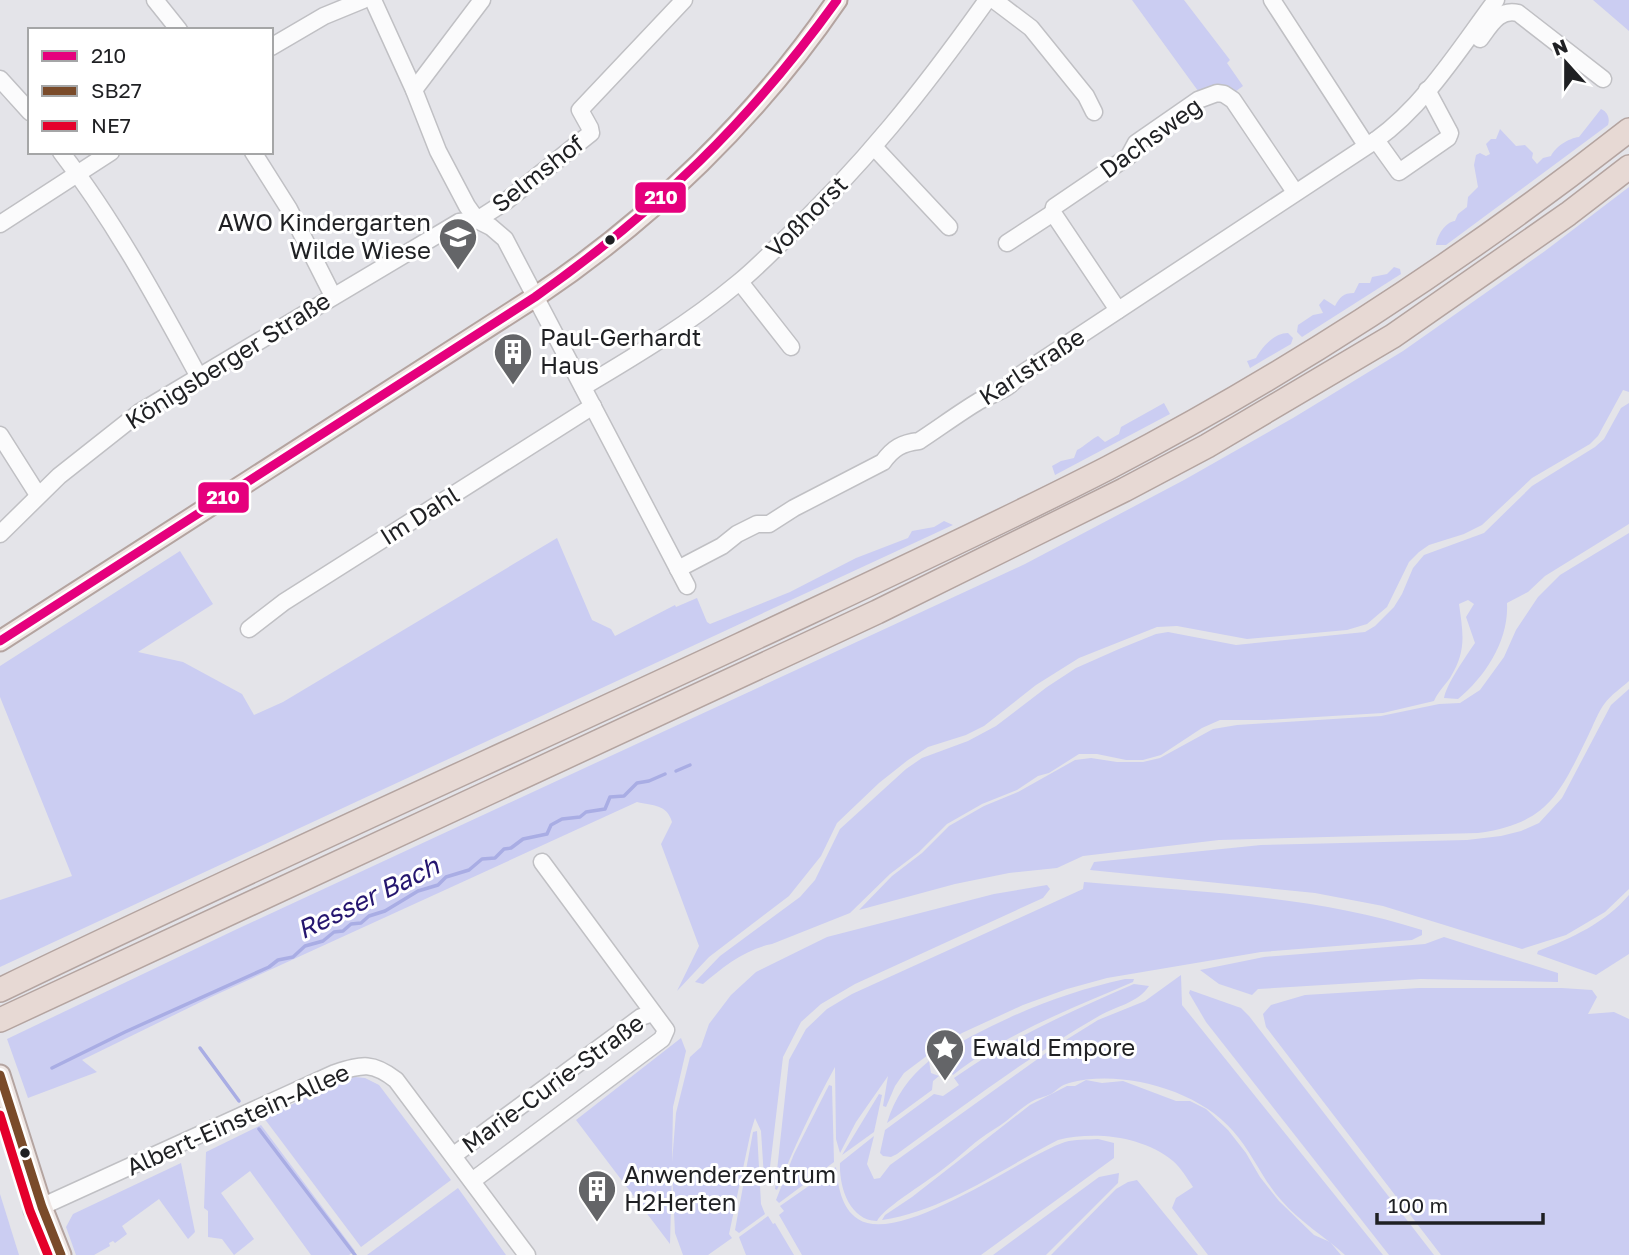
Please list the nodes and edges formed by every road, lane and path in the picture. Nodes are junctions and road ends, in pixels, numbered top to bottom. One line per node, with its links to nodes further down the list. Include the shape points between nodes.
1 (155, 0): 11 (street)
2 (363, 0): 12 (street)
3 (373, 0): 16 (street)
4 (482, 0): 16 (street)
5 (684, 0): 30 (street, Selmshof, via 580,110 590,128 585,140)
6 (837, 0): 36 (main road, via 790,64 711,153 647,211)
7 (987, 0): 22 (street, Voßhorst)
8 (994, 0): 19 (street, via 1031,28)
9 (1272, 0): 21 (street)
10 (1496, 0): 13 (street, Karlstraße)
11 (177, 28)
12 (273, 46)
13 (1462, 46): 15 (street, via 1478,40 1499,15 1511,11); 17 (street, Karlstraße)
14 (0, 79): 18 (street)
15 (1603, 79)
16 (414, 90): 30 (street, via 438,151)
17 (1427, 90): 21 (street, Karlstraße, via 1393,128); 21 (street, via 1450,133 1448,138 1399,172)
18 (28, 111)
19 (1094, 112)
20 (1629, 130): 50 (highway, via 1540,200 1428,278 1318,349 1110,467)
21 (1371, 143): 28 (street, Karlstraße)
22 (875, 148): 32 (street); 34 (street, Voßhorst)
23 (63, 154): 27 (street)
24 (108, 154): 27 (street)
25 (254, 154): 35 (street, via 289,209)
26 (1629, 167): 52 (highway, via 1393,336 1124,490 877,612)
27 (78, 174): 31 (street); 39 (street, via 152,290)
28 (1295, 192): 29 (street, Dachsweg, via 1238,106 1217,93 1198,100 1136,143 1129,156 1054,207); 37 (street, Karlstraße)
29 (1053, 213): 33 (street, Dachsweg); 37 (street)
30 (477, 220): 35 (street, Königsberger Straße, via 459,222); 36 (street, via 505,239)
31 (0, 224)
32 (949, 227)
33 (1007, 243)
34 (740, 282): 38 (street); 40 (street, Voßhorst)
35 (333, 296): 39 (street, Königsberger Straße)
36 (535, 297): 40 (street); 48 (main road)
37 (1118, 310): 45 (street, Karlstraße, via 1020,374 996,395 919,440 891,450 883,462 769,524 757,524 737,534)
38 (791, 347)
39 (199, 377): 43 (street, Königsberger Straße, via 129,420)
40 (583, 387): 41 (street)
41 (593, 406): 45 (street); 47 (street, Im Dahl, via 284,602)
42 (0, 435): 43 (street)
43 (38, 495): 44 (street, Königsberger Straße)
44 (0, 534)
45 (678, 569): 46 (street)
46 (687, 586)
47 (249, 629)
48 (0, 641)
49 (542, 862): 51 (street, Marie-Curie-Straße)
50 (4, 988)
51 (653, 1013): 55 (street, Marie-Curie-Straße, via 641,1017); 56 (street, Marie-Curie-Straße, via 666,1030 662,1039)
52 (8, 1016)
53 (0, 1075): 57 (main road)
54 (0, 1114): 57 (main road)
55 (454, 1156): 56 (street, Albert-Einstein-Allee); 57 (street, Albert-Einstein-Allee, via 396,1080 379,1067 357,1066)
56 (472, 1181): 60 (street, Albert-Einstein-Allee)
57 (37, 1209): 58 (main road); 59 (main road)
58 (47, 1255)
59 (61, 1255)
60 (527, 1255)

